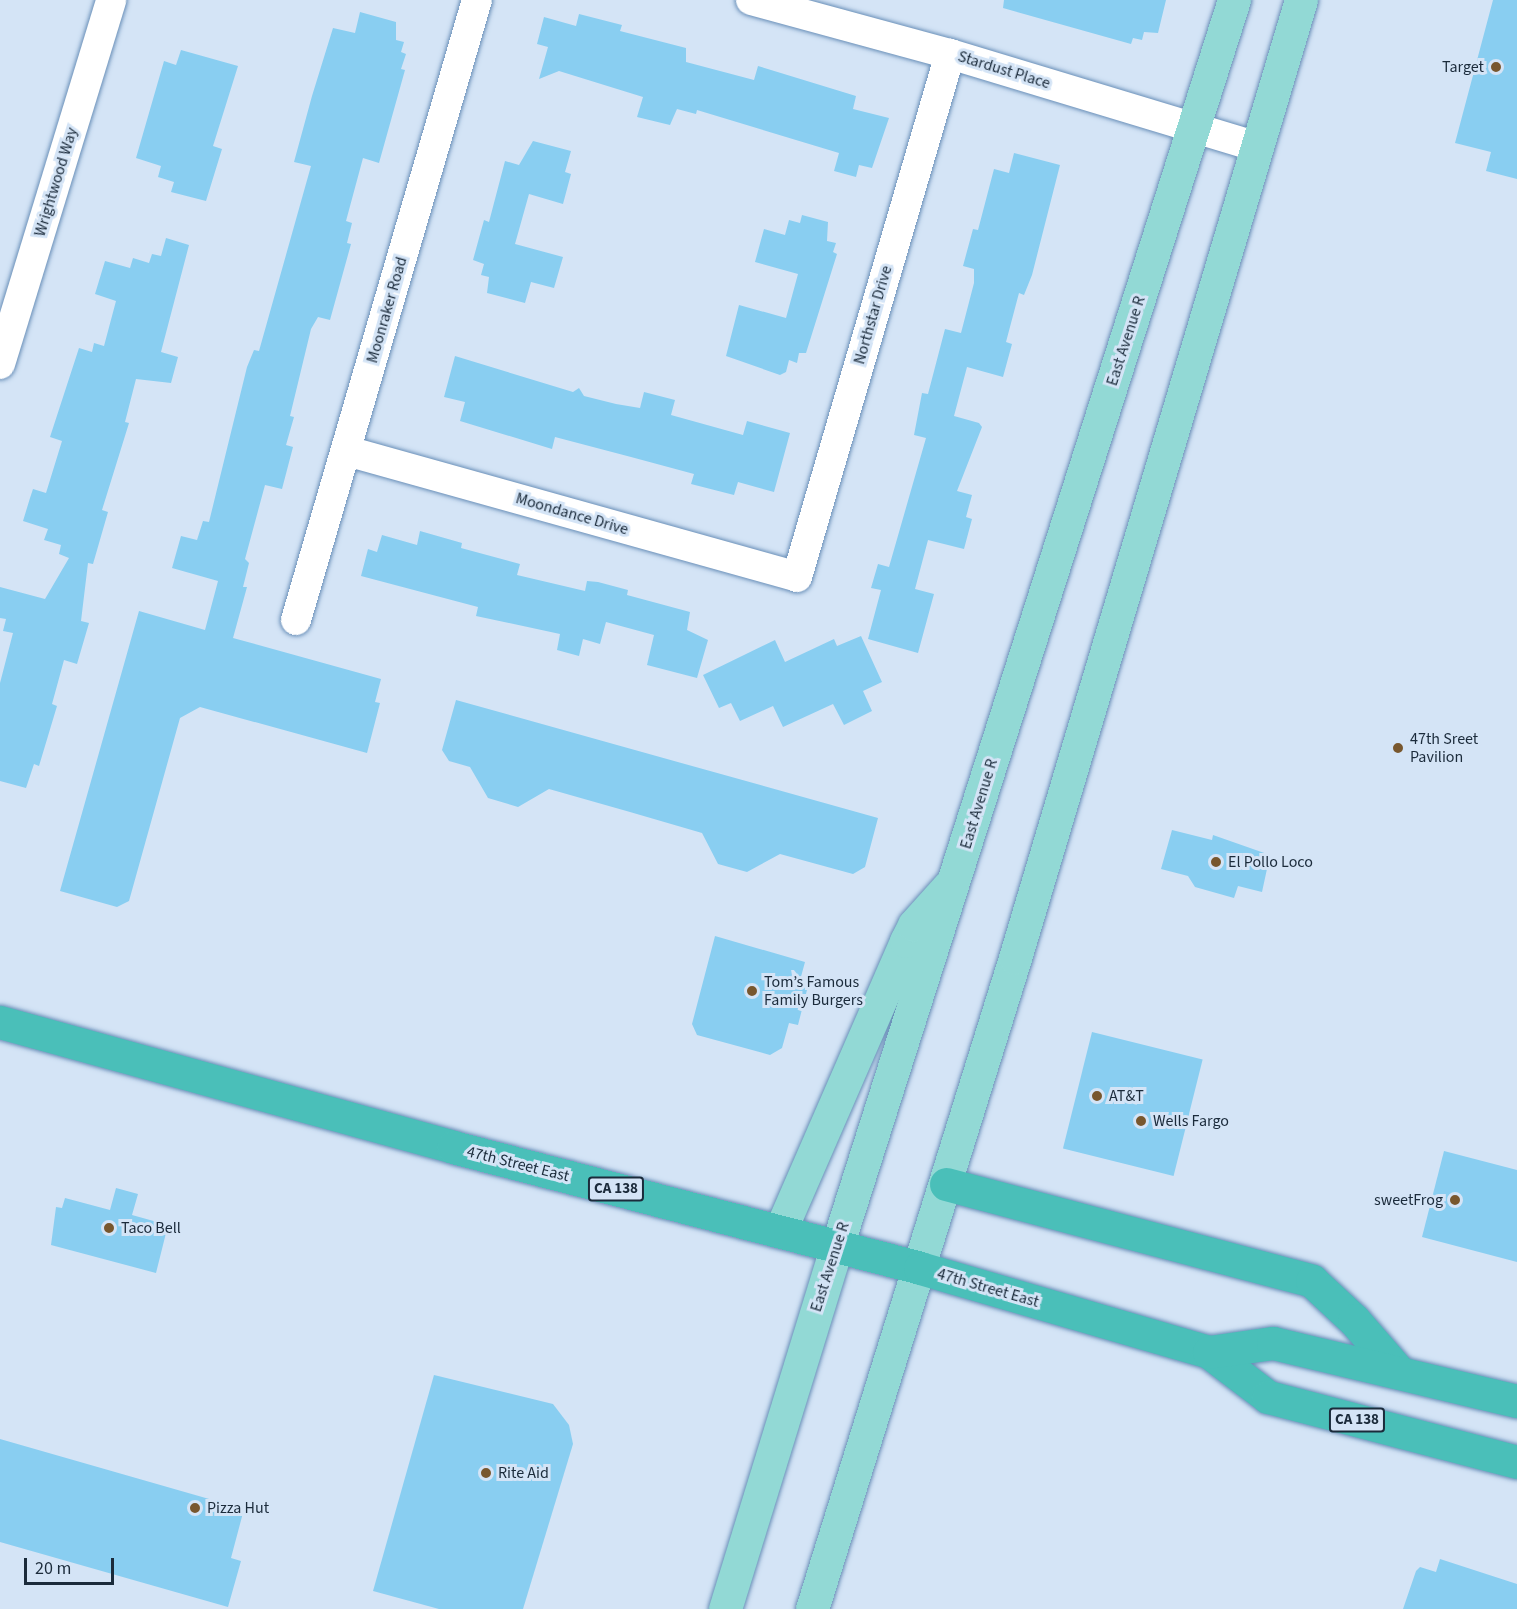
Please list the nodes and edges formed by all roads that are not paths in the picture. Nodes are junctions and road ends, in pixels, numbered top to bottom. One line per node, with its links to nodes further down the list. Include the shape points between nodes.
1 (111, 0): 9 (street, Wrightwood Way)
2 (477, 0): 10 (street, Moonraker Road)
3 (751, 0): 6 (street, Stardust Place)
4 (1234, 0): 7 (main road, East Avenue R)
5 (1301, 0): 8 (main road)
6 (950, 54): 7 (street, Stardust Place); 11 (street, Northstar Drive)
7 (1195, 128): 8 (street, Stardust Place); 13 (main road, East Avenue R)
8 (1255, 146): 15 (main road, via 1141,541)
9 (0, 364)
10 (347, 451): 11 (street, Moondance Drive); 12 (street, Moonraker Road)
11 (796, 577)
12 (296, 620)
13 (956, 878): 16 (main road, via 910,933); 17 (main road, East Avenue R)
14 (0, 1023): 16 (highway, 47th Street East / CA 138, via 453,1147)
15 (946, 1184): 18 (main road); 20 (highway, via 1312,1281 1354,1320)
16 (780, 1231): 17 (highway, 47th Street East / CA 138)
17 (837, 1246): 18 (highway, 47th Street East / CA 138); 23 (main road, East Avenue R)
18 (920, 1268): 19 (highway, 47th Street East / CA 138); 24 (main road)
19 (1209, 1352): 20 (highway, 47th Street East / CA 138, via 1273,1343); 22 (highway, 47th Street East / CA 138, via 1268,1397)
20 (1399, 1372): 21 (highway, 47th Street East / CA 138)
21 (1517, 1401)
22 (1517, 1462)
23 (725, 1609)
24 (812, 1609)

